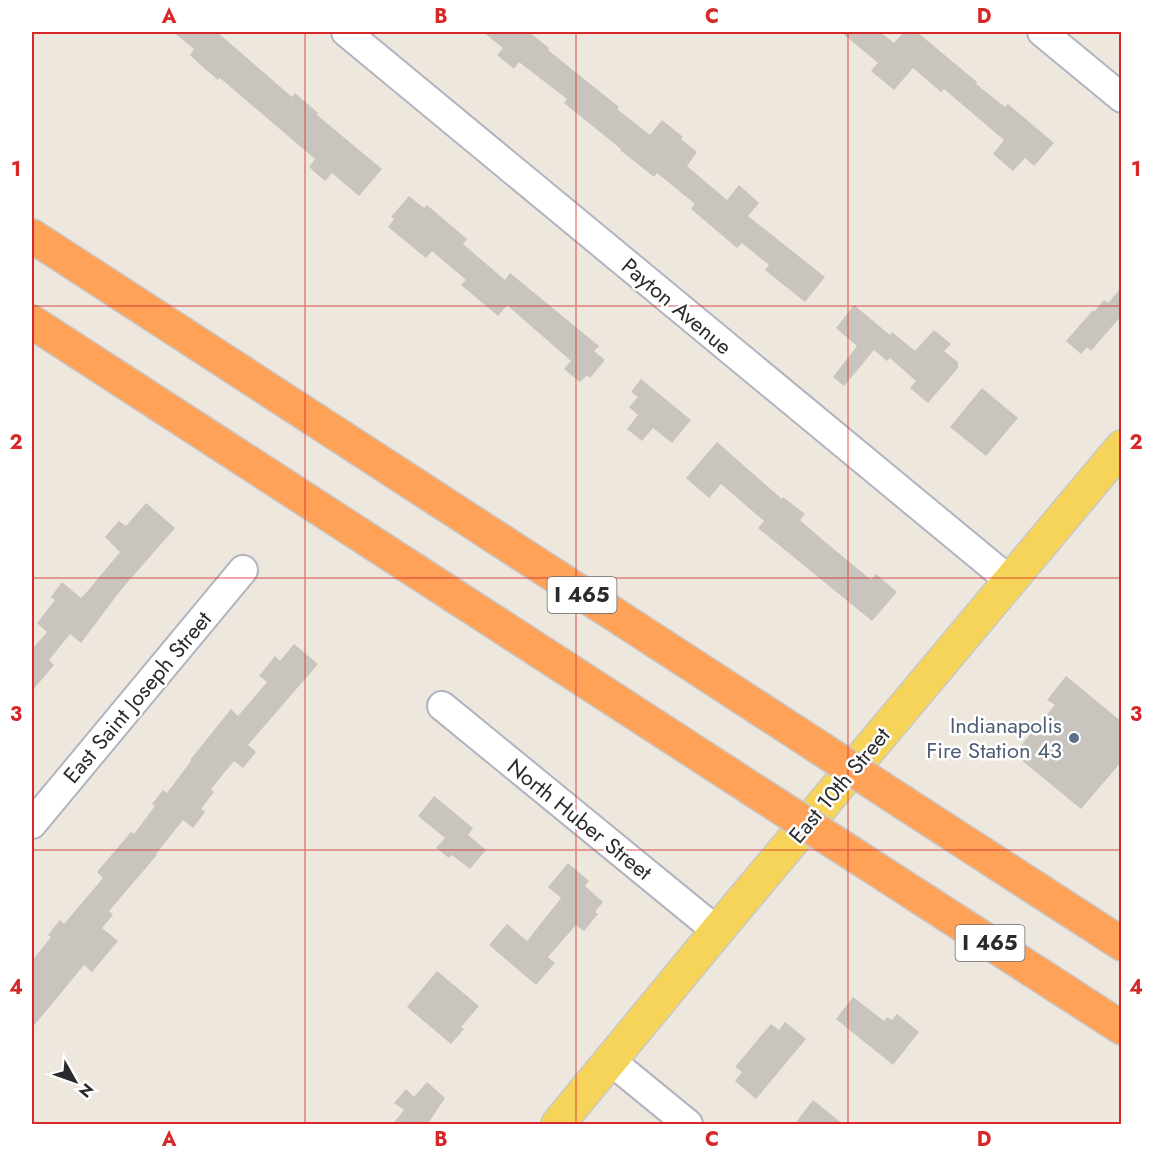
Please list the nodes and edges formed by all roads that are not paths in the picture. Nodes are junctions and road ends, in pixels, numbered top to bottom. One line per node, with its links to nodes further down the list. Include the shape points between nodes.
1 (346, 32): 8 (street, Payton Avenue)
2 (1042, 32): 3 (street)
3 (1122, 98)
4 (32, 236): 12 (highway, I 465, bridge)
5 (32, 322): 13 (highway, I 465, bridge)
6 (1122, 447): 8 (main road, East 10th Street)
7 (243, 570): 10 (street, East Saint Joseph Street)
8 (1009, 580): 11 (main road, East 10th Street)
9 (442, 706): 11 (street, North Huber Street)
10 (32, 824)
11 (717, 931): 14 (main road, East 10th Street)
12 (1122, 944)
13 (1122, 1028)
14 (611, 1061): 15 (main road, East 10th Street); 16 (street)
15 (558, 1125)
16 (688, 1125)

